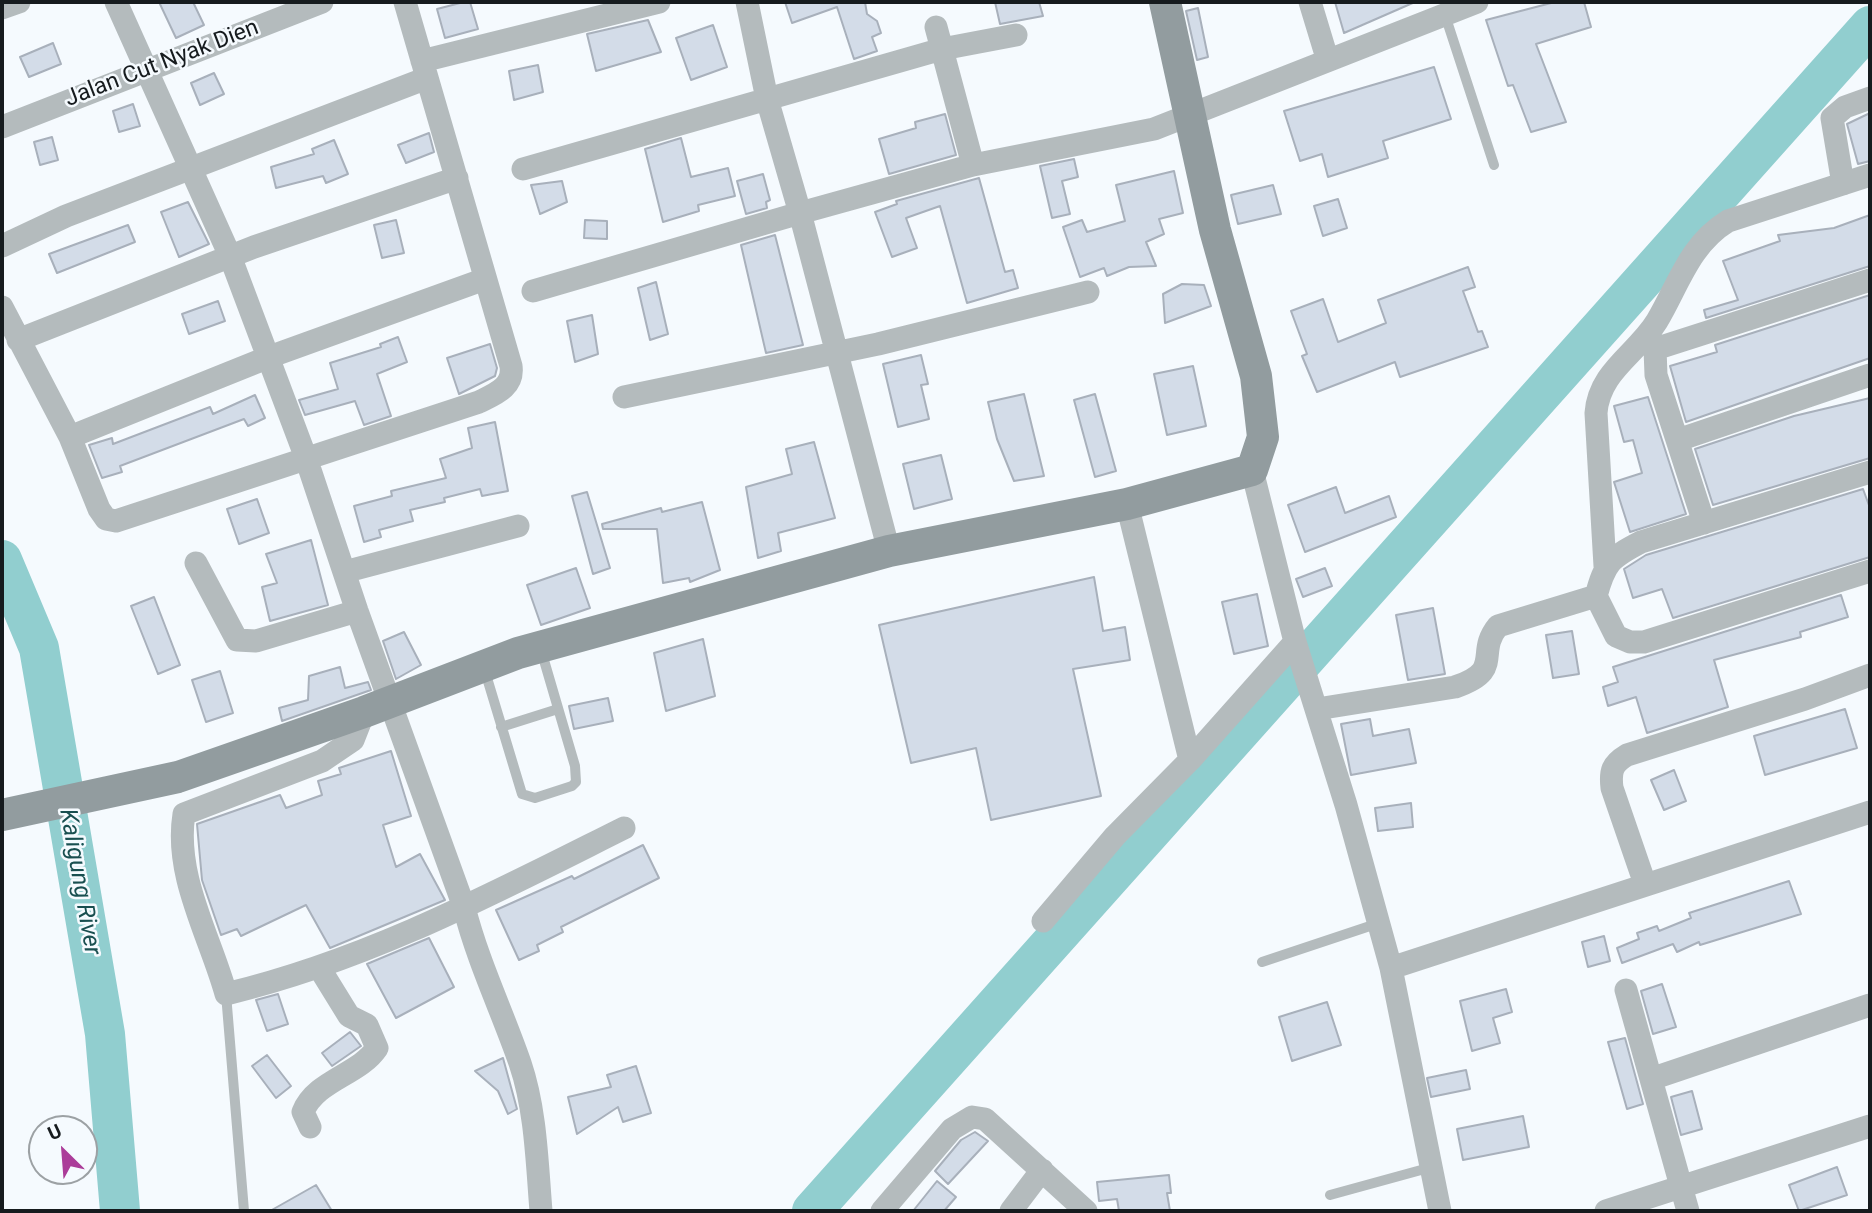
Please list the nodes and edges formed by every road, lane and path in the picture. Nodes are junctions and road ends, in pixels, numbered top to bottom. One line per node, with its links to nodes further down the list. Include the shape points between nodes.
1 (19, 2): 10 (street)
2 (116, 2): 16 (street)
3 (322, 2): 16 (street, Jalan Cut Nyak Dien)
4 (405, 2): 17 (street)
5 (659, 2): 17 (street)
6 (747, 2): 19 (street)
7 (1165, 2): 20 (main road)
8 (1310, 2): 15 (street)
9 (1477, 2): 11 (street)
10 (2, 8)
11 (1445, 15): 15 (street); 23 (lane)
12 (936, 27): 14 (street)
13 (1016, 35): 14 (street)
14 (942, 49): 19 (street); 22 (street)
15 (1327, 58): 20 (street)
16 (146, 68): 21 (street, Jalan Cut Nyak Dien); 24 (street)
17 (424, 69): 24 (street); 27 (street)
18 (1870, 98): 28 (street, via 1845,107 1832,118)
19 (766, 99): 25 (street); 29 (street)
20 (1190, 113): 22 (street, via 1154,128); 47 (main road, via 1228,284 1256,376 1264,437)
21 (2, 127)
22 (973, 165): 29 (street)
23 (1494, 166)
24 (190, 169): 30 (street, via 65,216); 31 (street)
25 (523, 169)
26 (1870, 175): 28 (street)
27 (457, 178): 31 (street); 32 (street)
28 (1843, 184): 37 (street, via 1728,221 1710,233 1672,287)
29 (800, 213): 34 (street); 40 (street)
30 (2, 246)
31 (230, 256): 38 (street); 41 (street)
32 (485, 279): 41 (street); 46 (street, via 513,375 507,385 479,402)
33 (1870, 280): 39 (street)
34 (533, 291)
35 (1088, 292): 40 (street)
36 (2, 307): 38 (street)
37 (1657, 322): 39 (street); 54 (street, via 1609,374 1597,398)
38 (18, 340): 44 (street)
39 (1655, 349): 45 (street, via 1656,374)
40 (836, 353): 43 (street); 52 (street)
41 (269, 358): 44 (street); 46 (street)
42 (1870, 376): 45 (street)
43 (624, 397)
44 (70, 437): 46 (street, via 99,509 106,519 116,521)
45 (1678, 440): 50 (street)
46 (306, 458): 56 (street)
47 (1252, 470): 49 (main road); 59 (street)
48 (1870, 472): 50 (street)
49 (1127, 504): 52 (main road); 67 (street)
50 (1704, 523): 54 (street, via 1641,542)
51 (518, 527): 56 (street)
52 (889, 551): 60 (main road)
53 (196, 563): 58 (street, via 237,640 256,641)
54 (1605, 566): 57 (street)
55 (1870, 571): 57 (street, via 1644,642 1616,636)
56 (344, 572): 58 (street)
57 (1596, 596): 63 (street, via 1498,625 1486,667 1471,681 1455,687)
58 (357, 611): 64 (street)
59 (1297, 647): 63 (street); 67 (street)
60 (540, 648): 61 (main road); 65 (lane)
61 (483, 666): 64 (main road); 66 (lane)
62 (1870, 675): 71 (street, via 1615,762 1612,788)
63 (1315, 702): 74 (street)
64 (377, 707): 69 (main road, via 159,782); 72 (street); 79 (street, via 353,740 322,761 184,814 180,837 185,874)
65 (558, 709): 66 (lane); 66 (lane, via 576,783 535,798 522,794)
66 (501, 727)
67 (1190, 760): 73 (street, via 1115,836)
68 (1870, 813): 71 (street)
69 (2, 815)
70 (624, 828): 72 (street)
71 (1645, 884): 76 (street)
72 (464, 907): 77 (street); 89 (street, via 473,944 521,1065 531,1105)
73 (1043, 921)
74 (1378, 923): 75 (lane); 76 (street)
75 (1262, 962)
76 (1391, 968): 84 (street)
77 (320, 969): 79 (street); 83 (street, via 349,1016 367,1025 377,1048 307,1102 303,1112)
78 (1626, 990): 81 (street)
79 (226, 994): 88 (lane)
80 (1870, 1004): 81 (street)
81 (1651, 1079): 86 (street)
82 (1870, 1126): 86 (street)
83 (310, 1127)
84 (1432, 1167): 87 (lane); 93 (street)
85 (1042, 1170): 90 (street, via 985,1119 972,1117 952,1129); 91 (street); 92 (street)
86 (1681, 1184): 94 (street); 95 (street)
87 (1330, 1195)
88 (244, 1211)
89 (541, 1211)
90 (882, 1211)
91 (1011, 1211)
92 (1086, 1211)
93 (1440, 1211)
94 (1606, 1211)
95 (1689, 1211)

